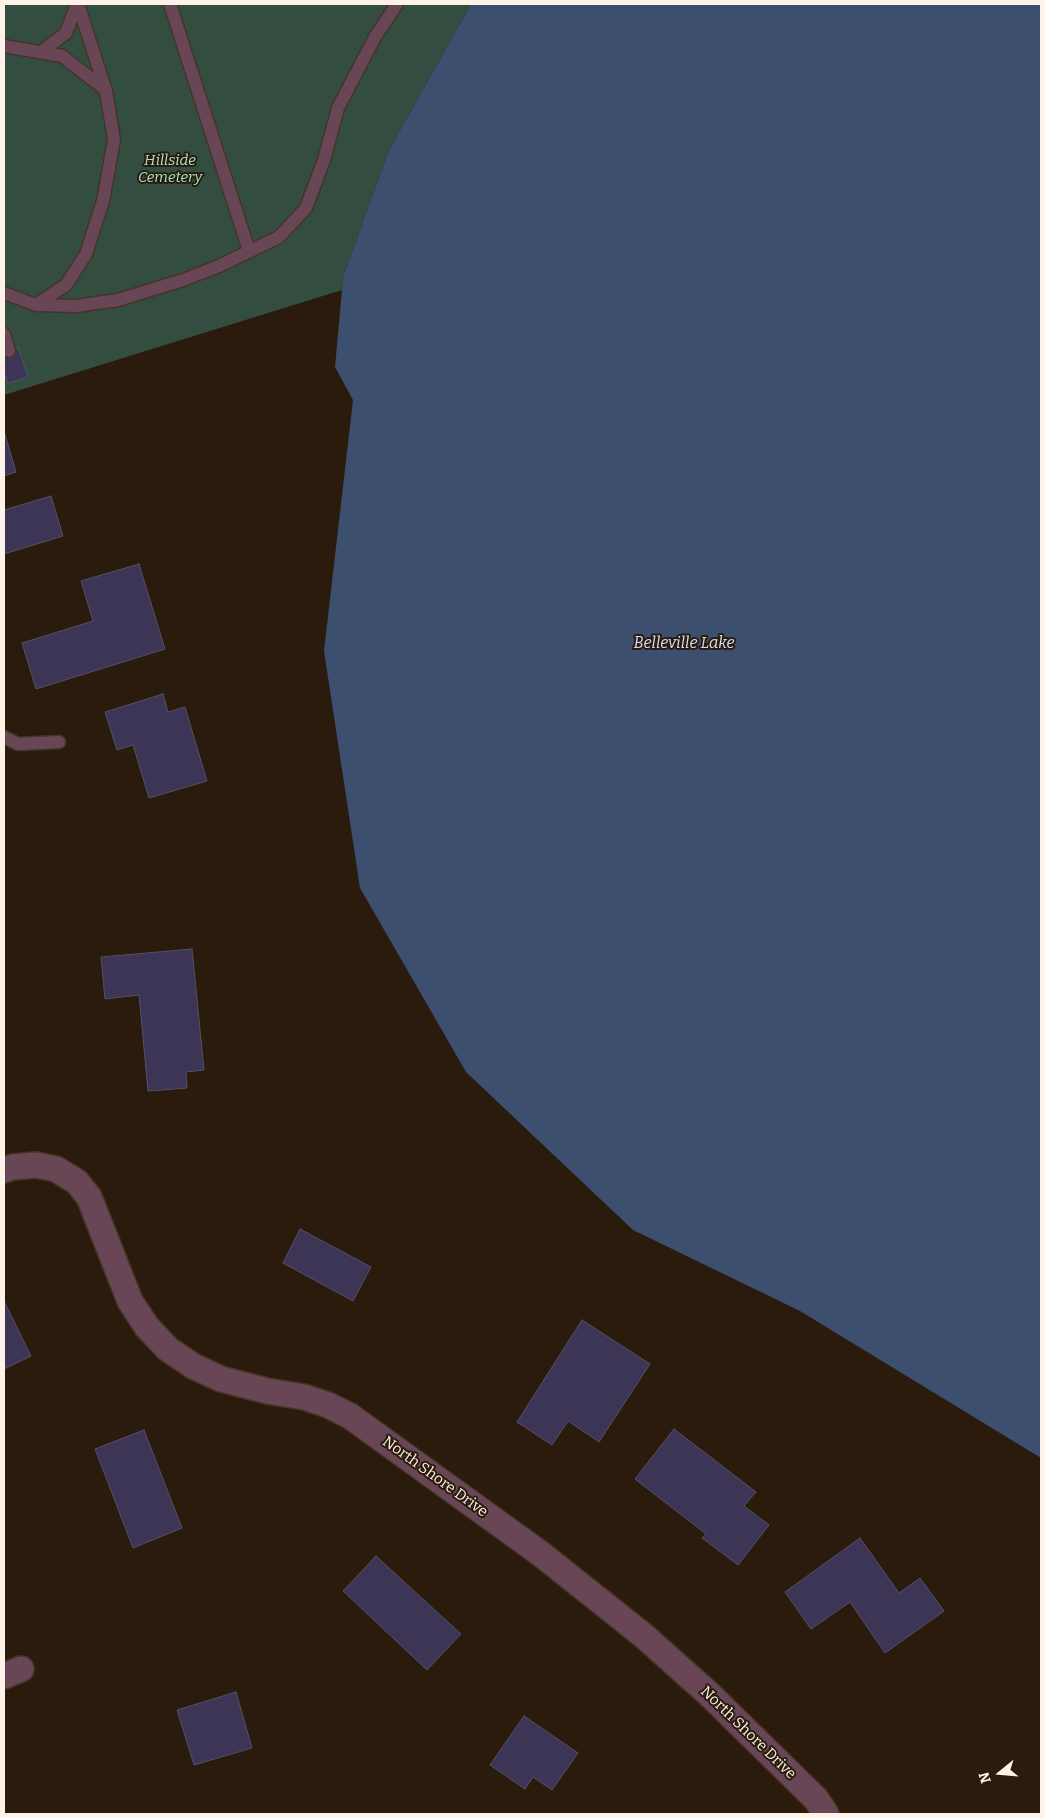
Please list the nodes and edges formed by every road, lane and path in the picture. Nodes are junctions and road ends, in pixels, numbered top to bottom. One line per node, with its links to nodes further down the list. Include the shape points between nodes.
1 (77, 4): 5 (lane, via 66,32); 6 (lane)
2 (170, 4): 7 (lane)
3 (396, 5): 7 (lane, via 375,37 338,108 324,160 306,208 279,237)
4 (4, 46): 5 (lane)
5 (41, 52): 6 (lane, via 62,56)
6 (106, 91): 9 (lane, via 114,140 103,201 86,254 66,285)
7 (250, 251): 9 (lane, via 183,280 118,300 76,306)
8 (4, 292): 9 (lane)
9 (36, 305)
10 (4, 334): 11 (lane)
11 (9, 351)
12 (4, 737): 13 (lane, via 18,744)
13 (59, 742)
14 (4, 1170): 15 (street, North Shore Drive, via 32,1164 56,1169 77,1182 89,1197 130,1302 168,1349 221,1379 304,1397 350,1416 541,1554 644,1636 710,1695 816,1800)
15 (826, 1814)

